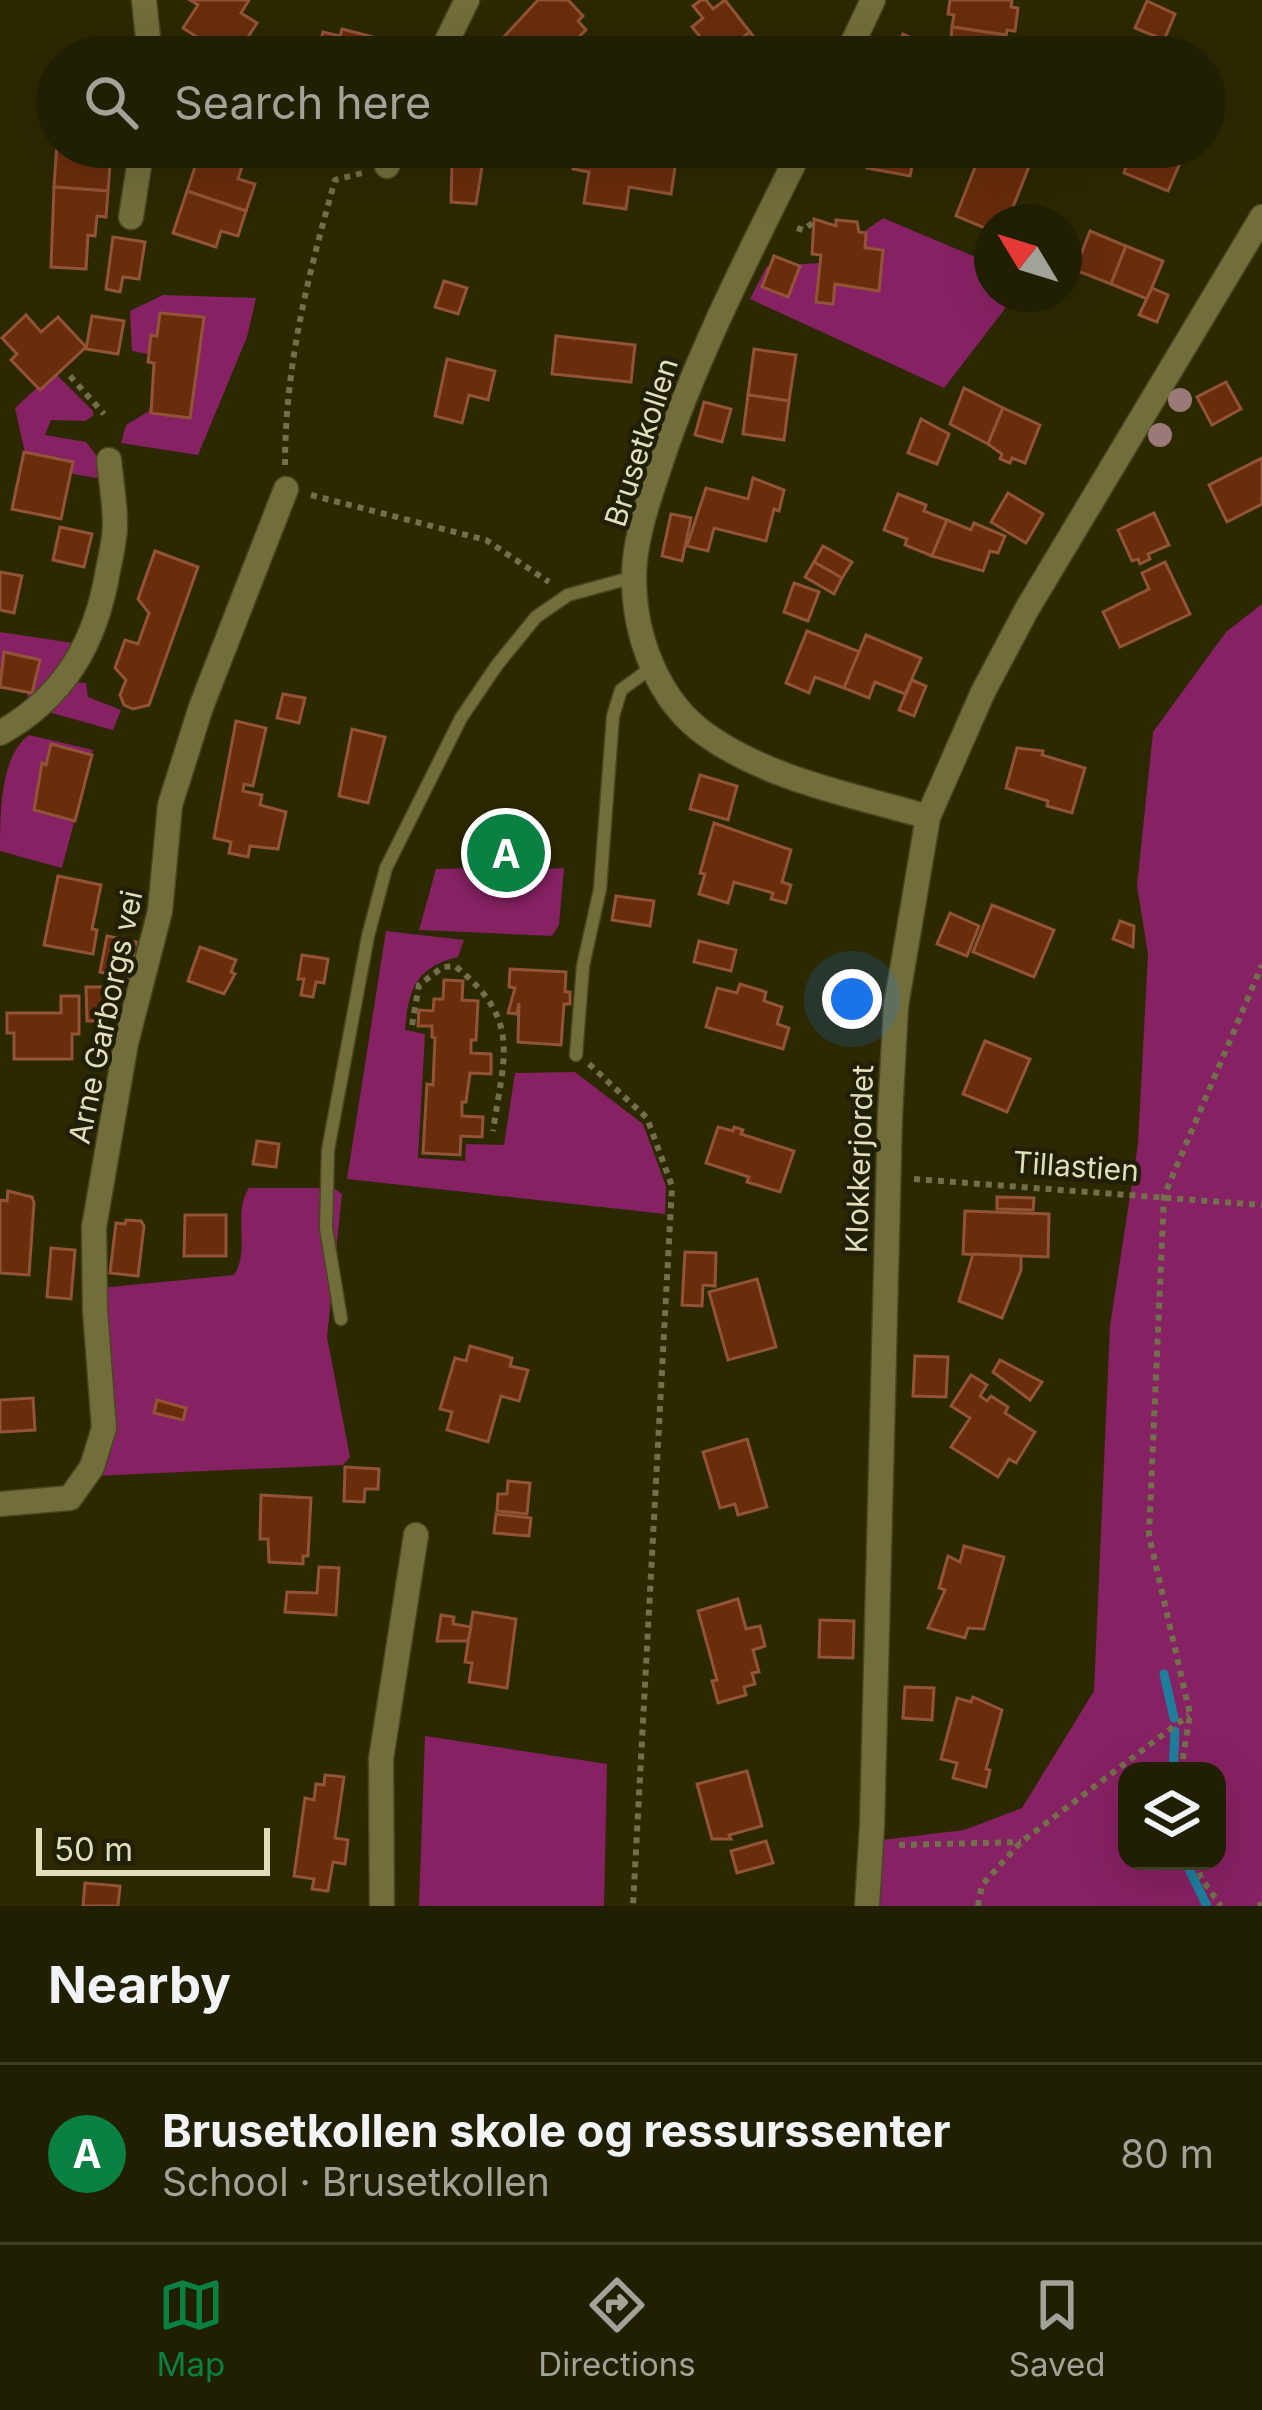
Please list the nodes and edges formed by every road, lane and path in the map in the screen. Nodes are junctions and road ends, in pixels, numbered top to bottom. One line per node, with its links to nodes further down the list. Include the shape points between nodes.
1 (144, 0): 4 (street)
2 (467, 0): 5 (street)
3 (874, 0): 6 (street)
4 (148, 36)
5 (449, 36)
6 (856, 36)
7 (139, 168): 10 (street)
8 (791, 168): 18 (street, Brusetkollen, via 689,384 645,511)
9 (335, 180): 17 (path, via 285,401)
10 (131, 217)
11 (1262, 217): 22 (street, Klokkerjordet, via 1028,609)
12 (814, 222): 13 (path)
13 (796, 229)
14 (70, 376): 15 (path)
15 (104, 414)
16 (109, 460): 21 (street, via 116,527 89,643 52,696)
17 (286, 489): 19 (path, via 486,539); 31 (street, Arne Garborgs vei, via 170,806 160,911 126,1043 94,1227 104,1428 92,1467 70,1498)
18 (634, 577): 19 (lane); 20 (street, Brusetkollen)
19 (568, 595): 30 (lane, via 536,617 461,718 379,891 328,1150 326,1228)
20 (651, 668): 22 (street, Brusetkollen, via 701,731 735,753); 25 (lane, via 621,690 613,716 601,889 583,966)
21 (0, 733)
22 (928, 817): 27 (street, Klokkerjordet, via 896,1006)
23 (1262, 965): 28 (path)
24 (412, 1025): 26 (path, via 419,985 443,967 455,966 496,1007 504,1057)
25 (576, 1055): 39 (path, via 647,1118 672,1186)
26 (493, 1131)
27 (887, 1177): 28 (path, Tillastien); 36 (street, Klokkerjordet)
28 (1164, 1196): 29 (path, Tillastien); 33 (path, via 1148,1535)
29 (1262, 1205)
30 (341, 1319)
31 (0, 1504)
32 (416, 1535): 38 (street, via 381,1759)
33 (1190, 1714): 34 (path); 35 (path)
34 (1182, 1762)
35 (1021, 1842): 36 (path); 41 (path, via 982,1885)
36 (871, 1845): 40 (street, Klokkerjordet)
37 (1199, 1870): 42 (path)
38 (382, 1906)
39 (633, 1906)
40 (867, 1906)
41 (978, 1906)
42 (1221, 1906)

